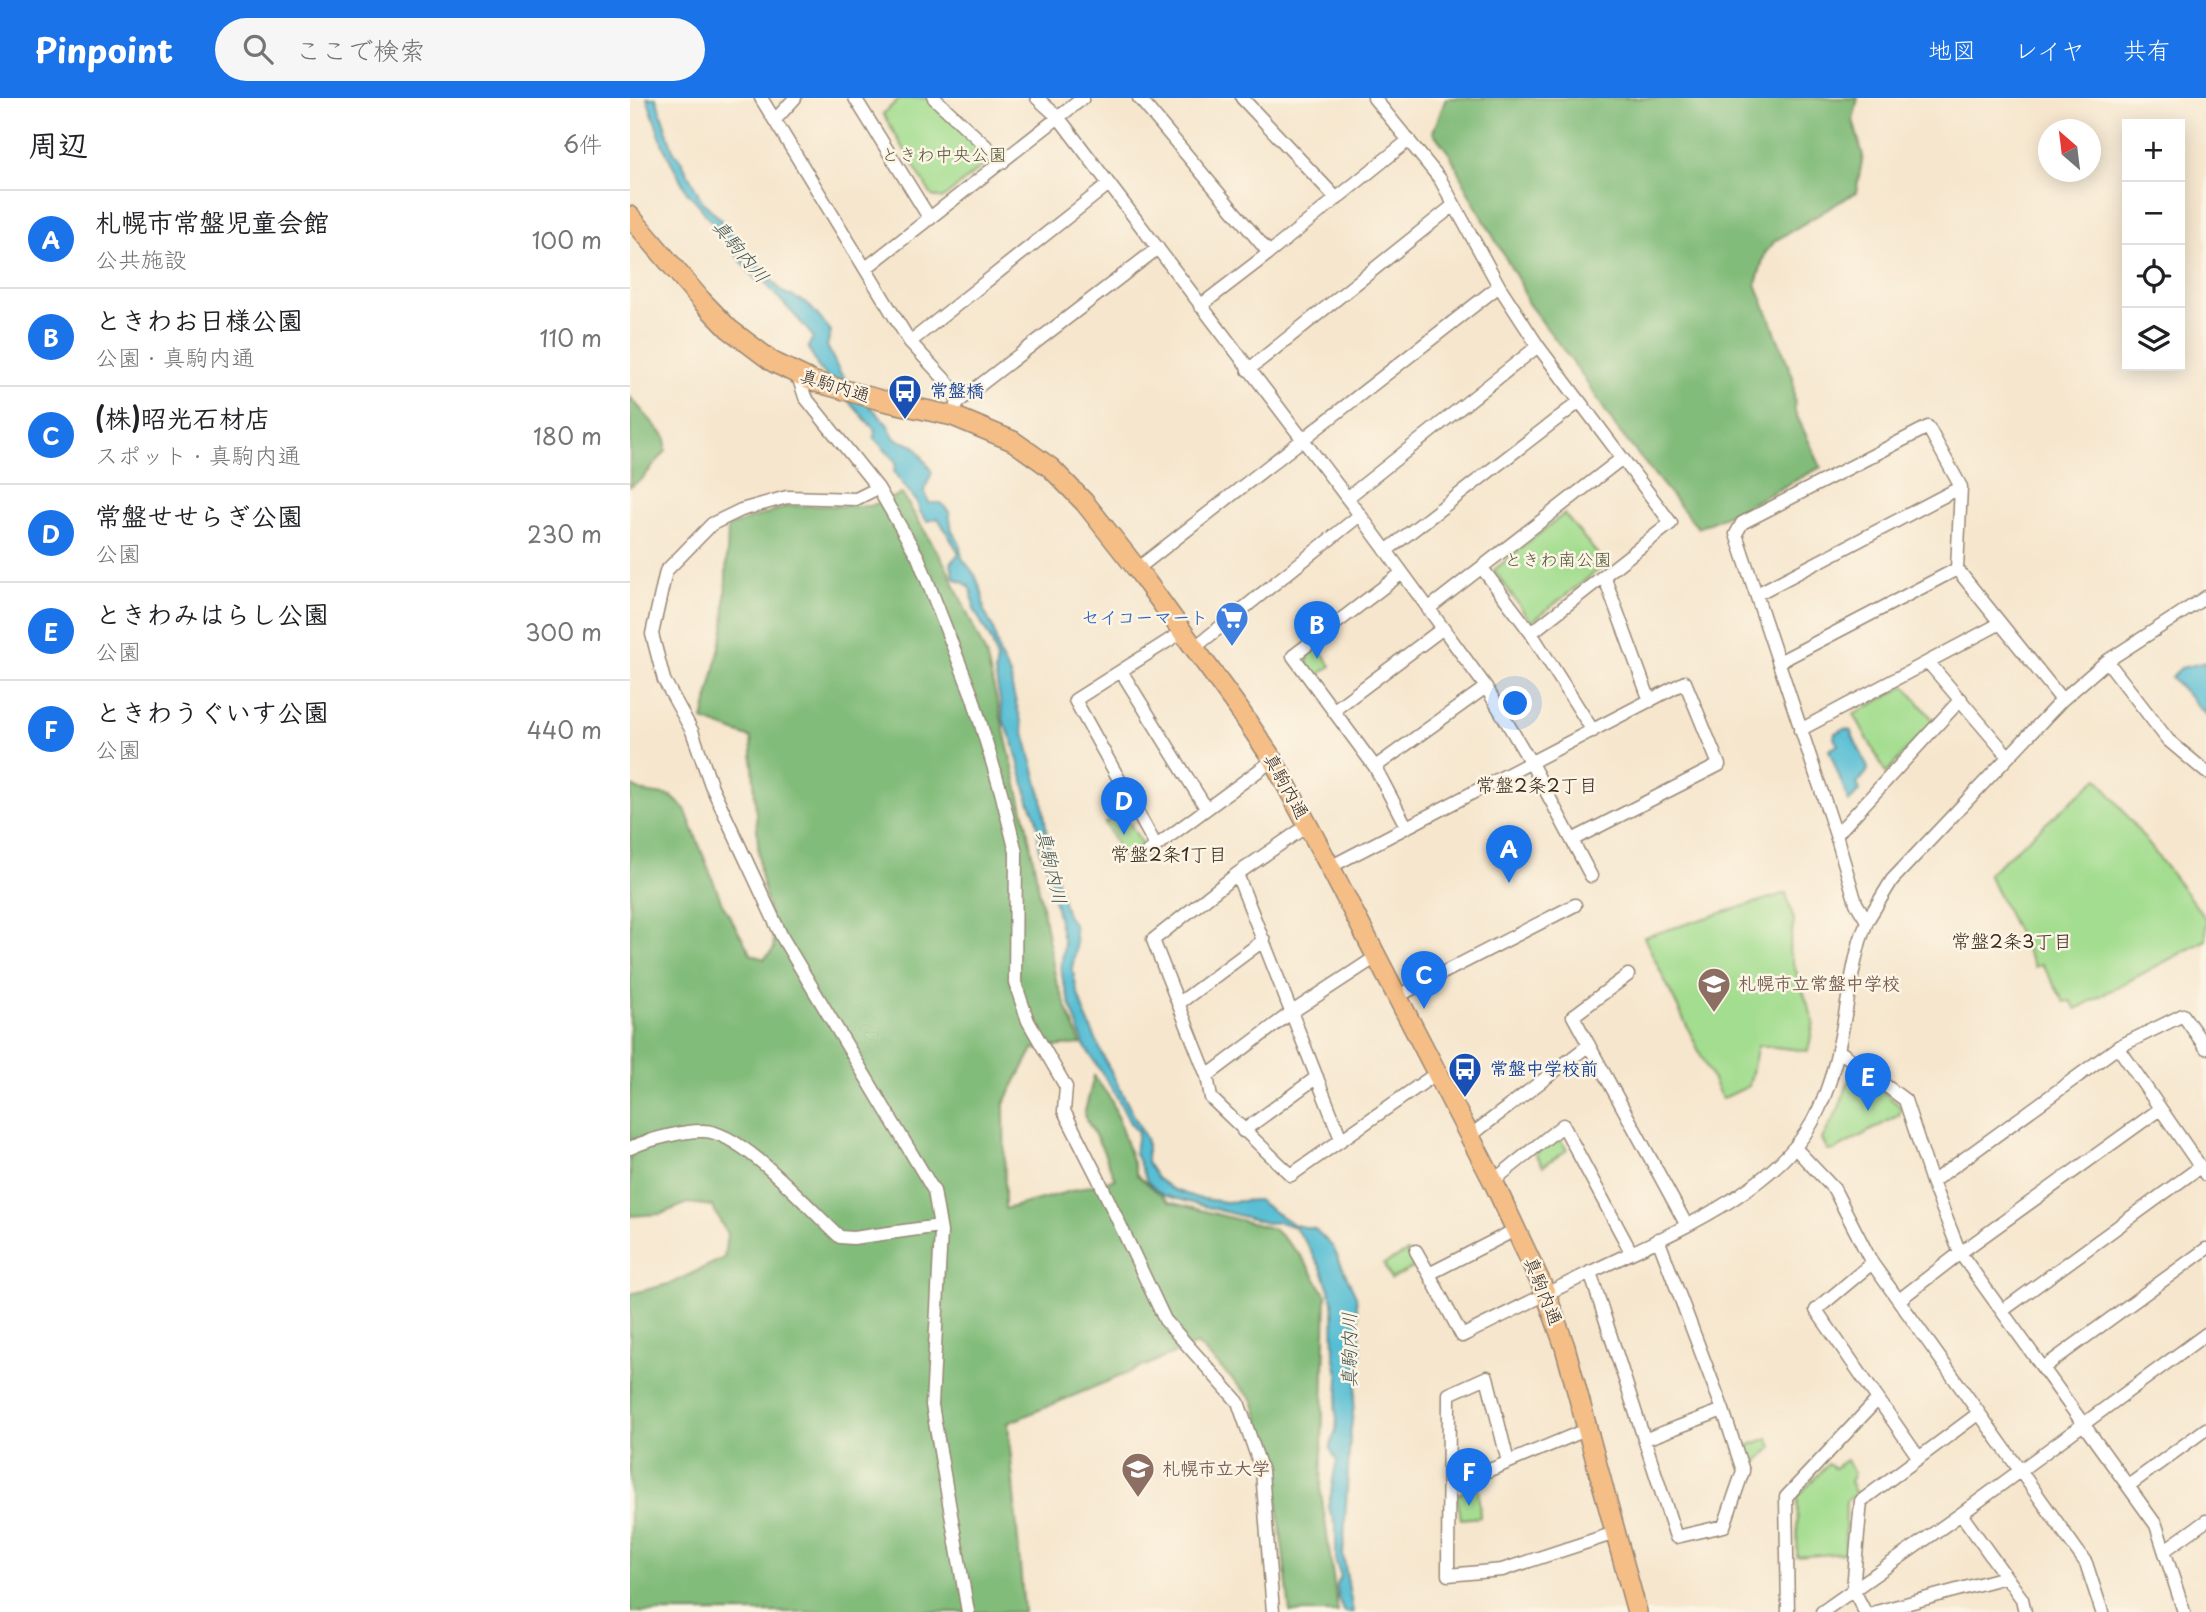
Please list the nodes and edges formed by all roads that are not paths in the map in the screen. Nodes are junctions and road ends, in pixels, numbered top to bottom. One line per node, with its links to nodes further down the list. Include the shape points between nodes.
1 (761, 98): 11 (street)
2 (795, 98): 11 (street)
3 (855, 98): 18 (street)
4 (933, 98): 13 (street)
5 (1037, 98): 10 (street)
6 (1083, 98): 10 (street)
7 (1139, 98): 20 (street)
8 (1242, 98): 15 (street)
9 (1374, 98): 12 (street)
10 (1059, 118): 13 (street); 14 (street)
11 (775, 120): 21 (street)
12 (1409, 140): 15 (street); 16 (street)
13 (1003, 162): 18 (street)
14 (1109, 184): 19 (street); 24 (street)
15 (1337, 199): 20 (street)
16 (1454, 205): 22 (street); 26 (street)
17 (630, 216): 27 (highway, 真駒内通, via 729,329)
18 (930, 219): 21 (street)
19 (1158, 248): 23 (street); 29 (street)
20 (1269, 253): 23 (street)
21 (866, 268): 24 (street)
22 (1499, 286): 25 (street); 30 (street)
23 (1200, 306): 26 (street)
24 (911, 342): 29 (street, via 949,384)
25 (1538, 346): 28 (street); 34 (street)
26 (1248, 370): 30 (street)
27 (805, 379): 29 (highway, 真駒内通, via 884,401); 33 (street, via 805,397)
28 (1579, 402): 31 (street); 36 (street)
29 (955, 409): 38 (highway, 真駒内通, via 1051,468)
30 (1302, 440): 34 (street); 38 (street)
31 (1621, 459): 37 (street); 41 (street, via 1671,523)
32 (1961, 487): 39 (street); 42 (street); 42 (street, via 1928,427 1742,523 1736,534)
33 (878, 488): 100 (street, via 856,499 788,497 712,524 666,571 652,634 664,681 692,731 711,785 782,937 922,1168 934,1191); 134 (street, via 918,556 973,698 1001,792 1016,852 1015,983 1028,1021 1066,1087 1064,1111 1165,1320 1238,1402 1242,1413 1262,1471)
34 (1347, 498): 35 (street)
35 (1360, 515): 36 (street); 48 (street)
36 (1387, 551): 40 (street)
37 (1482, 568): 44 (street); 47 (street)
38 (1137, 569): 48 (highway, 真駒内通)
39 (1957, 569): 45 (street); 50 (street)
40 (1402, 573): 44 (street); 57 (street, via 1293,656)
41 (1604, 576): 47 (street); 56 (street)
42 (1757, 594): 50 (street)
43 (2206, 597): 49 (street)
44 (1428, 609): 46 (street)
45 (1999, 624): 51 (street); 55 (street)
46 (1442, 629): 53 (street); 57 (street)
47 (1531, 632): 59 (street)
48 (1188, 640): 52 (street); 61 (highway, 真駒内通)
49 (2107, 661): 55 (street); 64 (street, via 2168,740)
50 (1779, 662): 58 (street)
51 (1928, 662): 54 (street); 58 (street)
52 (1121, 671): 65 (street); 70 (street, via 1075,700)
53 (1486, 687): 62 (street); 63 (street)
54 (1961, 699): 60 (street); 68 (street)
55 (2062, 700): 60 (street)
56 (1650, 701): 59 (street); 69 (street, via 1685,682 1718,765)
57 (1334, 710): 63 (street)
58 (1800, 730): 68 (street)
59 (1592, 731): 62 (street)
60 (2007, 755): 76 (street, via 1892,880)
61 (1273, 760): 65 (street); 66 (highway, 真駒内通)
62 (1531, 763): 67 (street); 69 (street)
63 (1375, 767): 67 (street)
64 (2206, 772)
65 (1206, 808): 70 (street)
66 (1308, 825): 72 (highway, 真駒内通); 73 (street)
67 (1406, 826): 72 (street)
68 (1836, 835): 76 (street, via 1856,903)
69 (1572, 840): 74 (street)
70 (1156, 846): 71 (street)
71 (1144, 855)
72 (1330, 867): 78 (highway, 真駒内通)
73 (1237, 874): 77 (street); 81 (street, via 1153,940)
74 (1591, 876)
75 (1575, 905): 80 (street)
76 (1867, 921): 86 (street, via 1851,975)
77 (1264, 940): 81 (street); 82 (street)
78 (1376, 957): 80 (highway, 真駒内通); 82 (street)
79 (1628, 975): 83 (street, via 1573,1016)
80 (1398, 996): 87 (highway, 真駒内通)
81 (1178, 1004): 88 (street)
82 (1292, 1012): 88 (street); 89 (street)
83 (1589, 1045): 92 (street); 99 (street)
84 (2118, 1047): 85 (street, via 2183,1015); 90 (street); 98 (street)
85 (2206, 1048)
86 (1838, 1050): 95 (street, via 1829,1085); 98 (street, via 1905,1100)
87 (1437, 1073): 92 (highway, 真駒内通); 93 (street)
88 (1207, 1076): 91 (street, via 1211,1098)
89 (1317, 1077): 91 (street); 93 (street)
90 (2160, 1109): 96 (street); 106 (street)
91 (1243, 1131): 93 (street, via 1291,1175)
92 (1469, 1136): 97 (highway, 真駒内通)
93 (1341, 1139)
94 (630, 1147): 100 (street, via 704,1131 728,1137 840,1237)
95 (1795, 1148): 99 (street, via 1742,1193); 107 (street, via 1834,1189)
96 (2203, 1171): 112 (street)
97 (1493, 1181): 101 (highway, 真駒内通); 105 (street, via 1563,1125)
98 (1932, 1182): 106 (street)
99 (1686, 1224): 102 (street)
100 (940, 1226): 133 (street, via 932,1405)
101 (1517, 1229): 109 (street); 110 (highway, 真駒内通)
102 (1658, 1238): 105 (street); 116 (street)
103 (2206, 1249): 114 (street)
104 (1416, 1251): 109 (street)
105 (1631, 1252): 108 (street)
106 (1960, 1253): 111 (street); 112 (street)
107 (1872, 1263): 111 (street); 115 (street, via 1816,1310)
108 (1590, 1272): 110 (street); 121 (street)
109 (1429, 1274): 110 (street, via 1462,1336)
110 (1546, 1294): 119 (highway, 真駒内通)
111 (1899, 1300): 117 (street)
112 (2001, 1311): 114 (street)
113 (2206, 1334): 118 (street)
114 (2043, 1368): 118 (street)
115 (1878, 1399): 122 (street); 136 (street, via 1786,1497)
116 (1723, 1410): 121 (street); 121 (street, via 1743,1471 1724,1526 1676,1537)
117 (1979, 1413): 122 (street); 124 (street)
118 (2083, 1423): 124 (street); 125 (street)
119 (1588, 1429): 123 (street); 129 (highway, 真駒内通)
120 (2206, 1429): 125 (street)
121 (1646, 1439)
122 (1919, 1458): 132 (street, via 1861,1502)
123 (1508, 1462): 126 (street); 126 (street, via 1487,1377 1449,1394)
124 (2020, 1470): 127 (street); 141 (street, via 2086,1563)
125 (2128, 1486): 130 (street, via 2156,1525)
126 (1449, 1487): 129 (street, via 1448,1575 1502,1570)
127 (1961, 1514): 131 (street); 132 (street)
128 (2206, 1521): 130 (street)
129 (1615, 1533): 135 (highway, 真駒内通)
130 (2165, 1550): 142 (street)
131 (2005, 1577): 139 (street); 140 (street, via 2022,1598)
132 (1853, 1589): 137 (street); 138 (street)
133 (968, 1612)
134 (1273, 1612)
135 (1637, 1612)
136 (1788, 1612)
137 (1822, 1612)
138 (1865, 1612)
139 (1876, 1612)
140 (2025, 1612)
141 (2102, 1612)
142 (2184, 1612)

